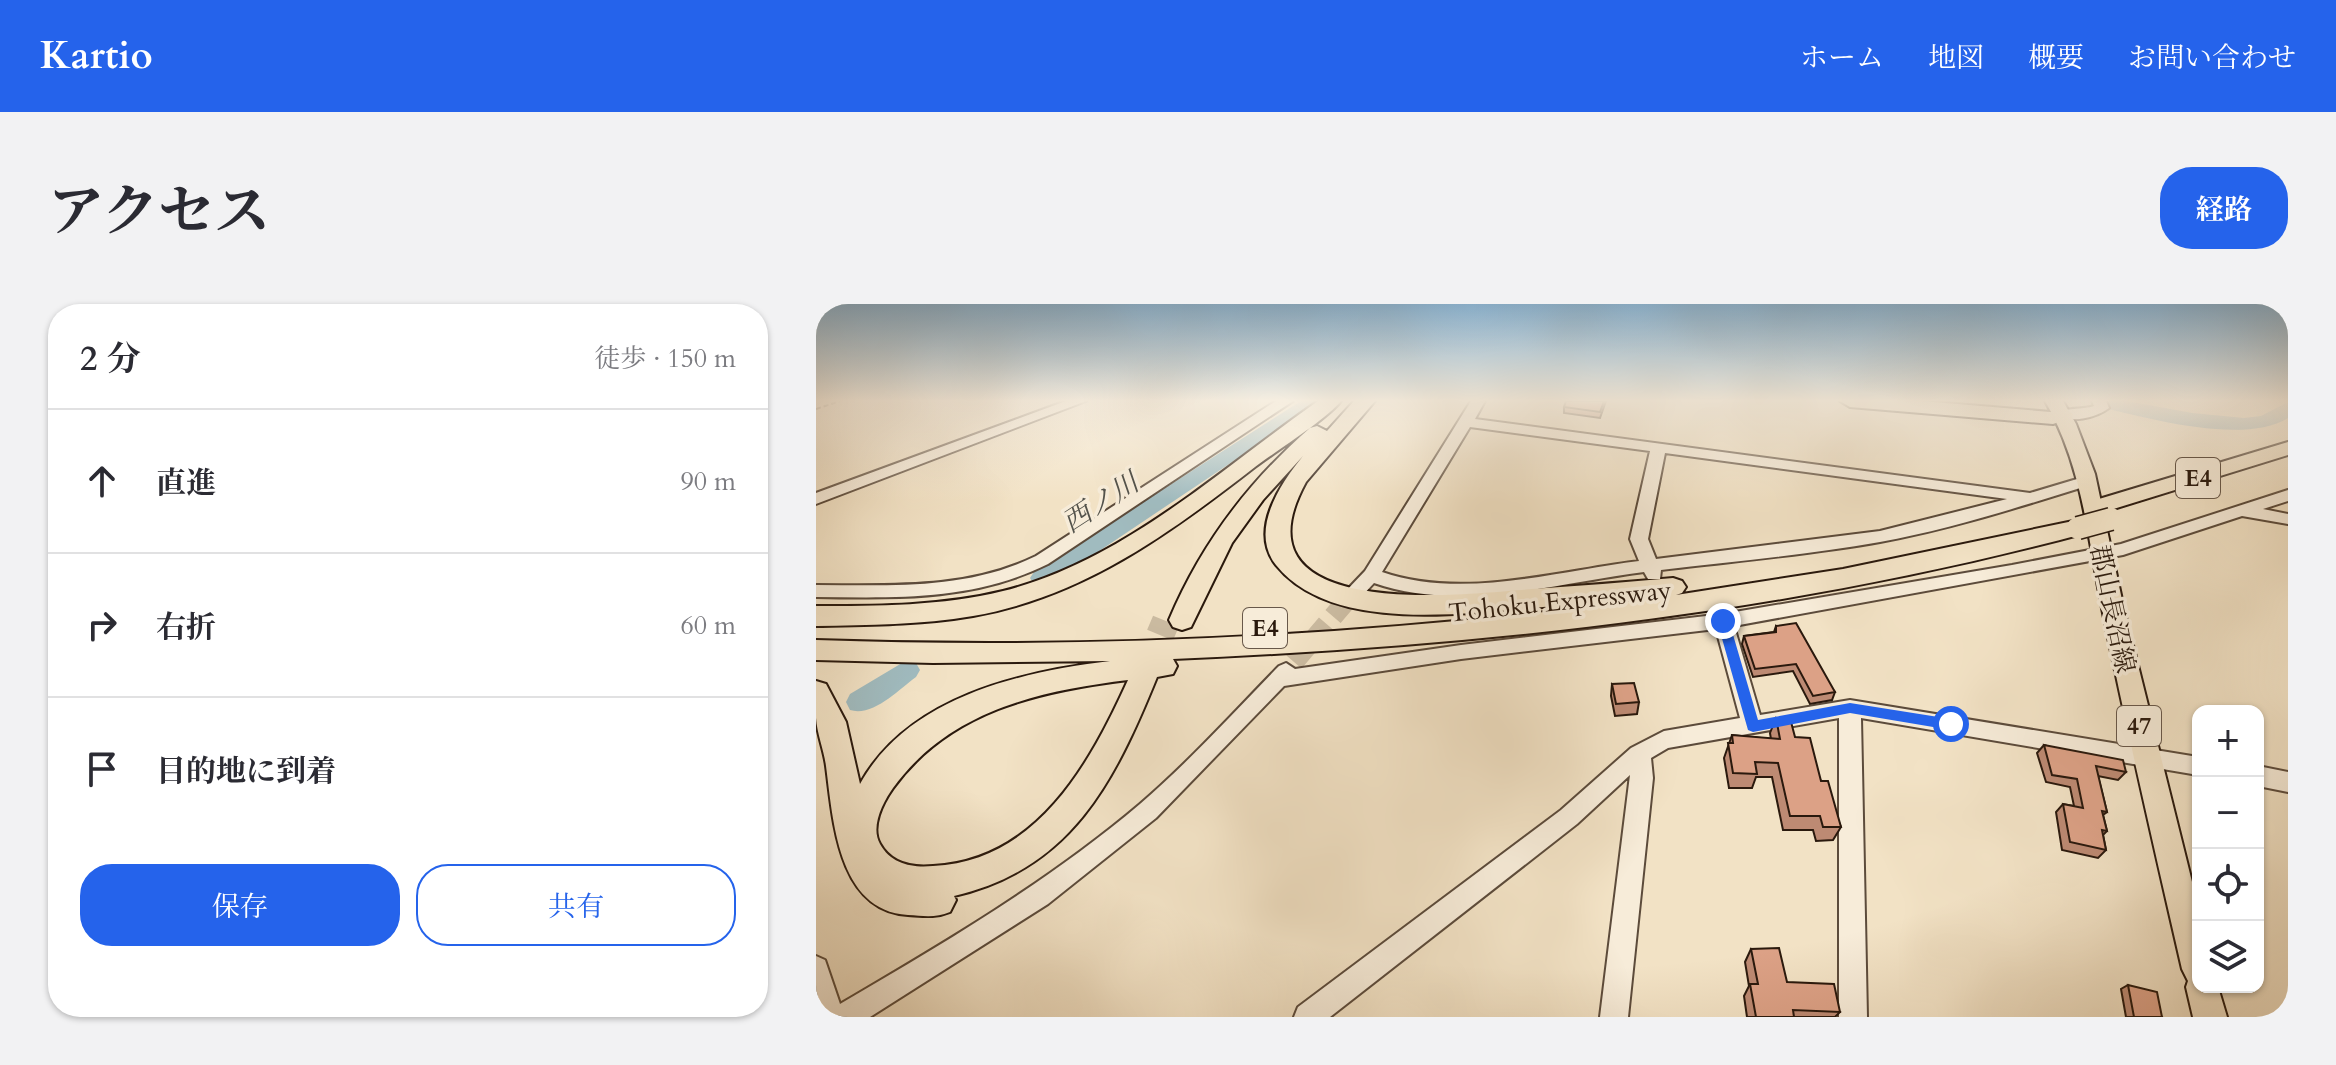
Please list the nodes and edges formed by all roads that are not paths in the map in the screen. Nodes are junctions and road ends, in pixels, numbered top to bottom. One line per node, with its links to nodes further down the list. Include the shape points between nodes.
1 (990, 434): 16 (street)
2 (1235, 434): 25 (street, via 1009,576 914,591)
3 (1285, 434): 27 (highway, via 1142,538 1059,582 959,609)
4 (1302, 434): 5 (highway, via 1245,489 1198,556 1174,621 1261,485)
5 (1315, 434)
6 (1334, 434): 24 (highway, via 1295,483 1282,509 1279,533 1292,568 1315,586 1344,598 1441,606)
7 (1460, 434): 23 (street)
8 (1560, 434): 10 (street)
9 (2064, 434): 13 (main road, 郡山長沼線 / 47)
10 (1659, 447): 15 (street); 22 (street, via 1639,539)
11 (2288, 448): 18 (highway, Tohoku Expressway / E4)
12 (2288, 466): 18 (highway, Tohoku Expressway / E4)
13 (2087, 481): 15 (street); 21 (main road, 郡山長沼線 / 47)
14 (2288, 495): 17 (street)
15 (2031, 498): 22 (street, via 1894,536)
16 (816, 499)
17 (2244, 510): 19 (street); 21 (street)
18 (2109, 512): 20 (highway, Tohoku Expressway / E4, bridge)
19 (2288, 519)
20 (2076, 521): 24 (highway, Tohoku Expressway / E4); 28 (highway, Tohoku Expressway / E4, via 1950,557 1770,591)
21 (2101, 554): 29 (street); 36 (main road, 郡山長沼線 / 47)
22 (1652, 570): 23 (street, via 1441,589 1389,583)
23 (1371, 575): 26 (street)
24 (1712, 584): 30 (highway, Tohoku Expressway / E4, via 1289,627 1070,635)
25 (816, 591)
26 (1354, 592)
27 (816, 616)
28 (1545, 621): 31 (highway, Tohoku Expressway / E4, via 1220,647 956,653); 32 (highway, via 1390,644 1063,677 1008,693 943,723 894,762 863,816 860,835 867,854 890,876 909,882 978,874 1020,854 1062,821 1091,786 1153,674 1120,770 1091,812 1049,853 1002,881 946,900 918,902 871,894 852,881 840,863 830,815 833,730)
29 (1723, 621): 34 (street); 44 (street, via 1672,622 1286,671 1176,785 1086,861 941,960)
30 (816, 632)
31 (816, 650)
32 (816, 692)
33 (1850, 708): 34 (street); 36 (street); 47 (street)
34 (1753, 726): 35 (street, via 1679,736)
35 (1639, 754): 45 (street, via 1569,817); 46 (street, via 1642,778)
36 (2146, 759): 37 (street); 40 (main road, 郡山長沼線 / 47)
37 (2192, 765)
38 (2263, 777): 39 (street)
39 (2288, 782)
40 (2192, 945)
41 (816, 969): 43 (street)
42 (2204, 993): 48 (main road)
43 (830, 1017)
44 (844, 1017)
45 (1308, 1017)
46 (1614, 1017)
47 (1853, 1017)
48 (2210, 1017)

